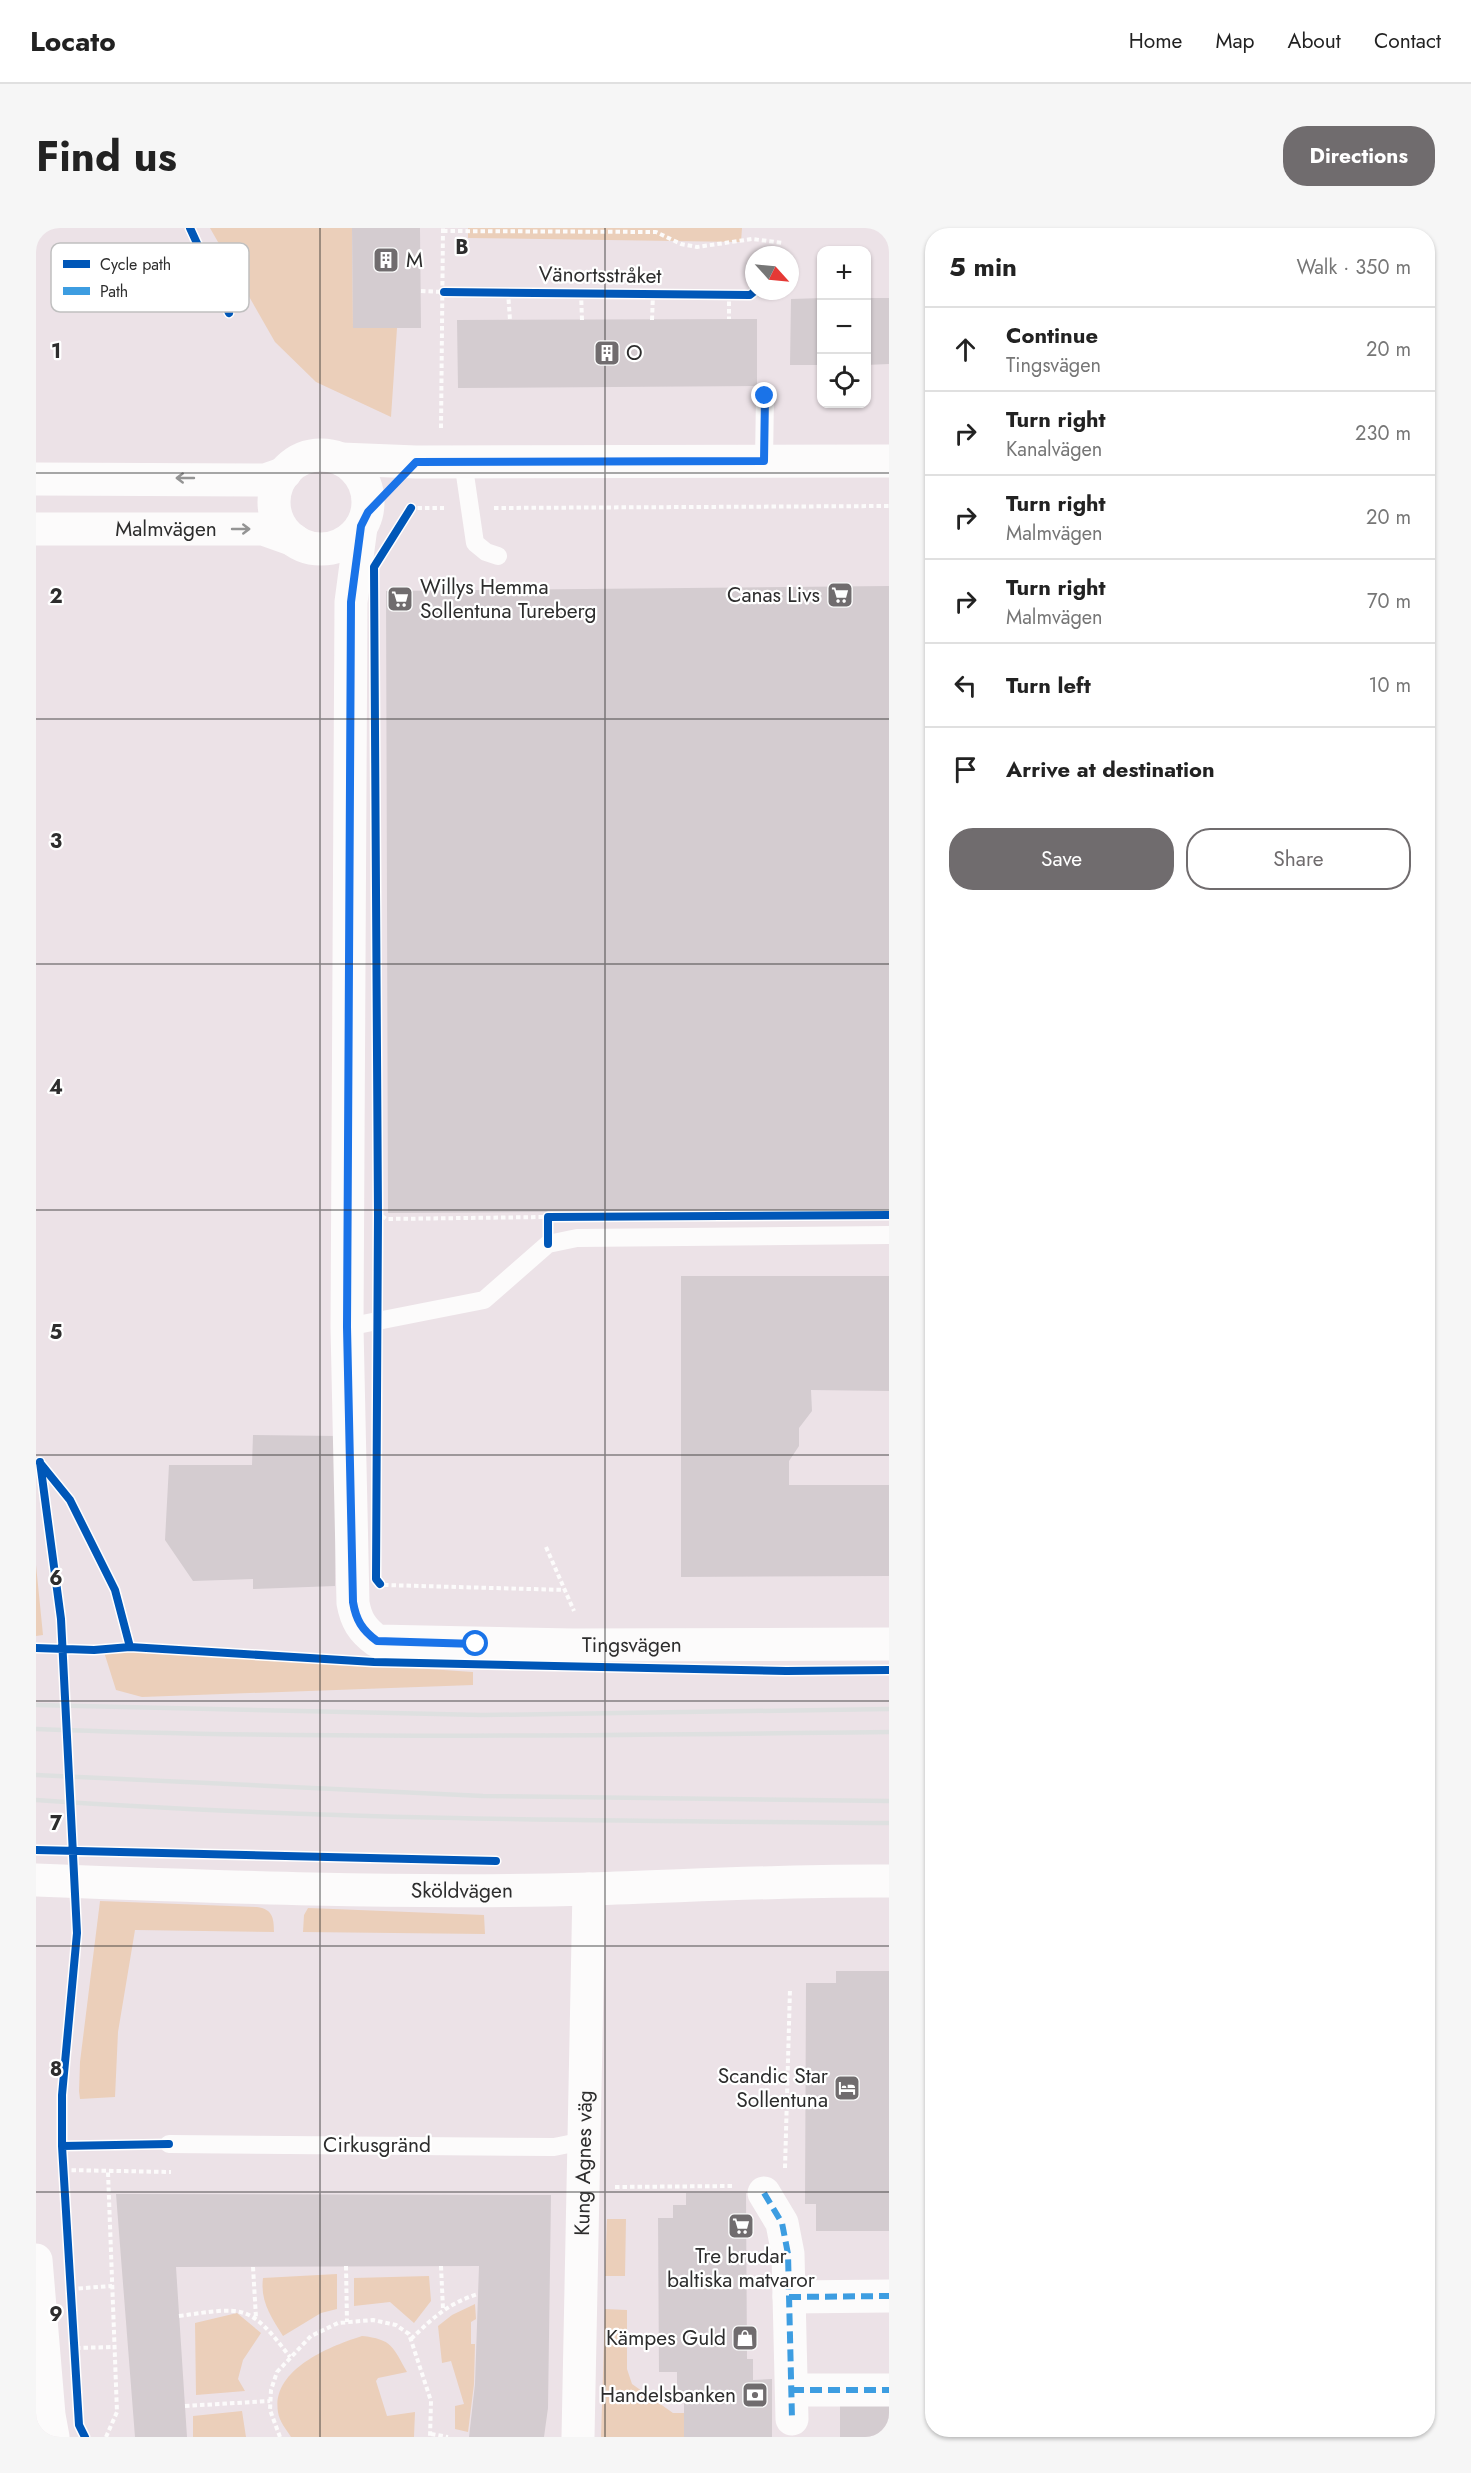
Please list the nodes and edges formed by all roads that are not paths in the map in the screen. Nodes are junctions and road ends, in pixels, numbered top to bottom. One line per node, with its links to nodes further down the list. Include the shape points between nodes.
1 (765, 396): 4 (lane)
2 (452, 450): 4 (street); 6 (street); 12 (lane, via 475,543)
3 (341, 459): 6 (street); 7 (street, via 309,456); 9 (street, via 363,481 368,496)
4 (764, 461): 5 (street)
5 (889, 461)
6 (416, 462): 9 (street)
7 (285, 473): 8 (street, one-way to 8, via 265,480); 11 (street, via 277,486 276,516 283,530)
8 (36, 479)
9 (364, 519): 11 (street, via 351,538 337,546 322,549); 13 (street)
10 (36, 529): 11 (street, Malmvägen, one-way to 11, via 263,530)
11 (301, 544): 13 (street)
12 (498, 556)
13 (351, 602): 15 (street)
14 (889, 1235): 15 (lane, via 577,1238 548,1244 484,1300)
15 (347, 1327): 16 (street, Tingsvägen, via 353,1602 356,1619 377,1641)
16 (889, 1644)
17 (36, 1880): 19 (street, Sköldvägen, via 301,1889)
18 (889, 1881): 19 (street, Sköldvägen)
19 (589, 1889): 20 (street, Kung Agnes väg)
20 (584, 2141): 21 (lane, Cirkusgränd, via 554,2147); 28 (street, Kung Agnes väg)
21 (169, 2144)
22 (774, 2182): 25 (street, via 788,2254)
23 (36, 2260): 27 (street)
24 (889, 2296): 25 (street)
25 (789, 2297): 26 (street, via 792,2405)
26 (889, 2390)
27 (53, 2437)
28 (578, 2437)

